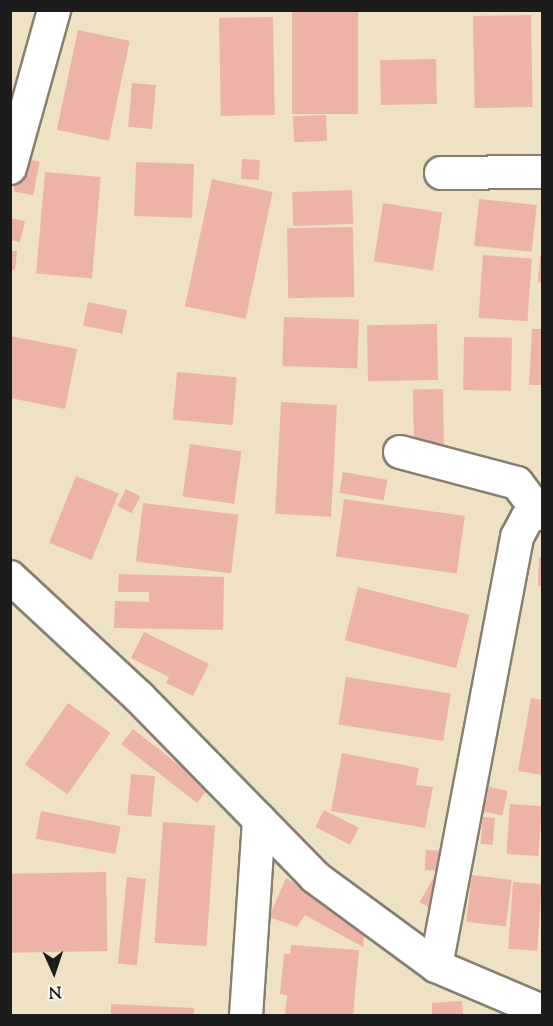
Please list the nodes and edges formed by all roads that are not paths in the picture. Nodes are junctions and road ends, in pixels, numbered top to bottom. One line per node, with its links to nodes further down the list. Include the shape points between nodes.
1 (54, 10): 2 (street)
2 (10, 168)
3 (543, 172): 4 (street)
4 (441, 173)
5 (400, 452): 6 (street, via 517,483)
6 (541, 512): 9 (street, via 527,518 517,537)
7 (10, 577): 8 (street, via 139,697)
8 (259, 819): 9 (street, via 315,877); 11 (street)
9 (436, 966): 10 (street)
10 (543, 1011)
11 (246, 1016)

